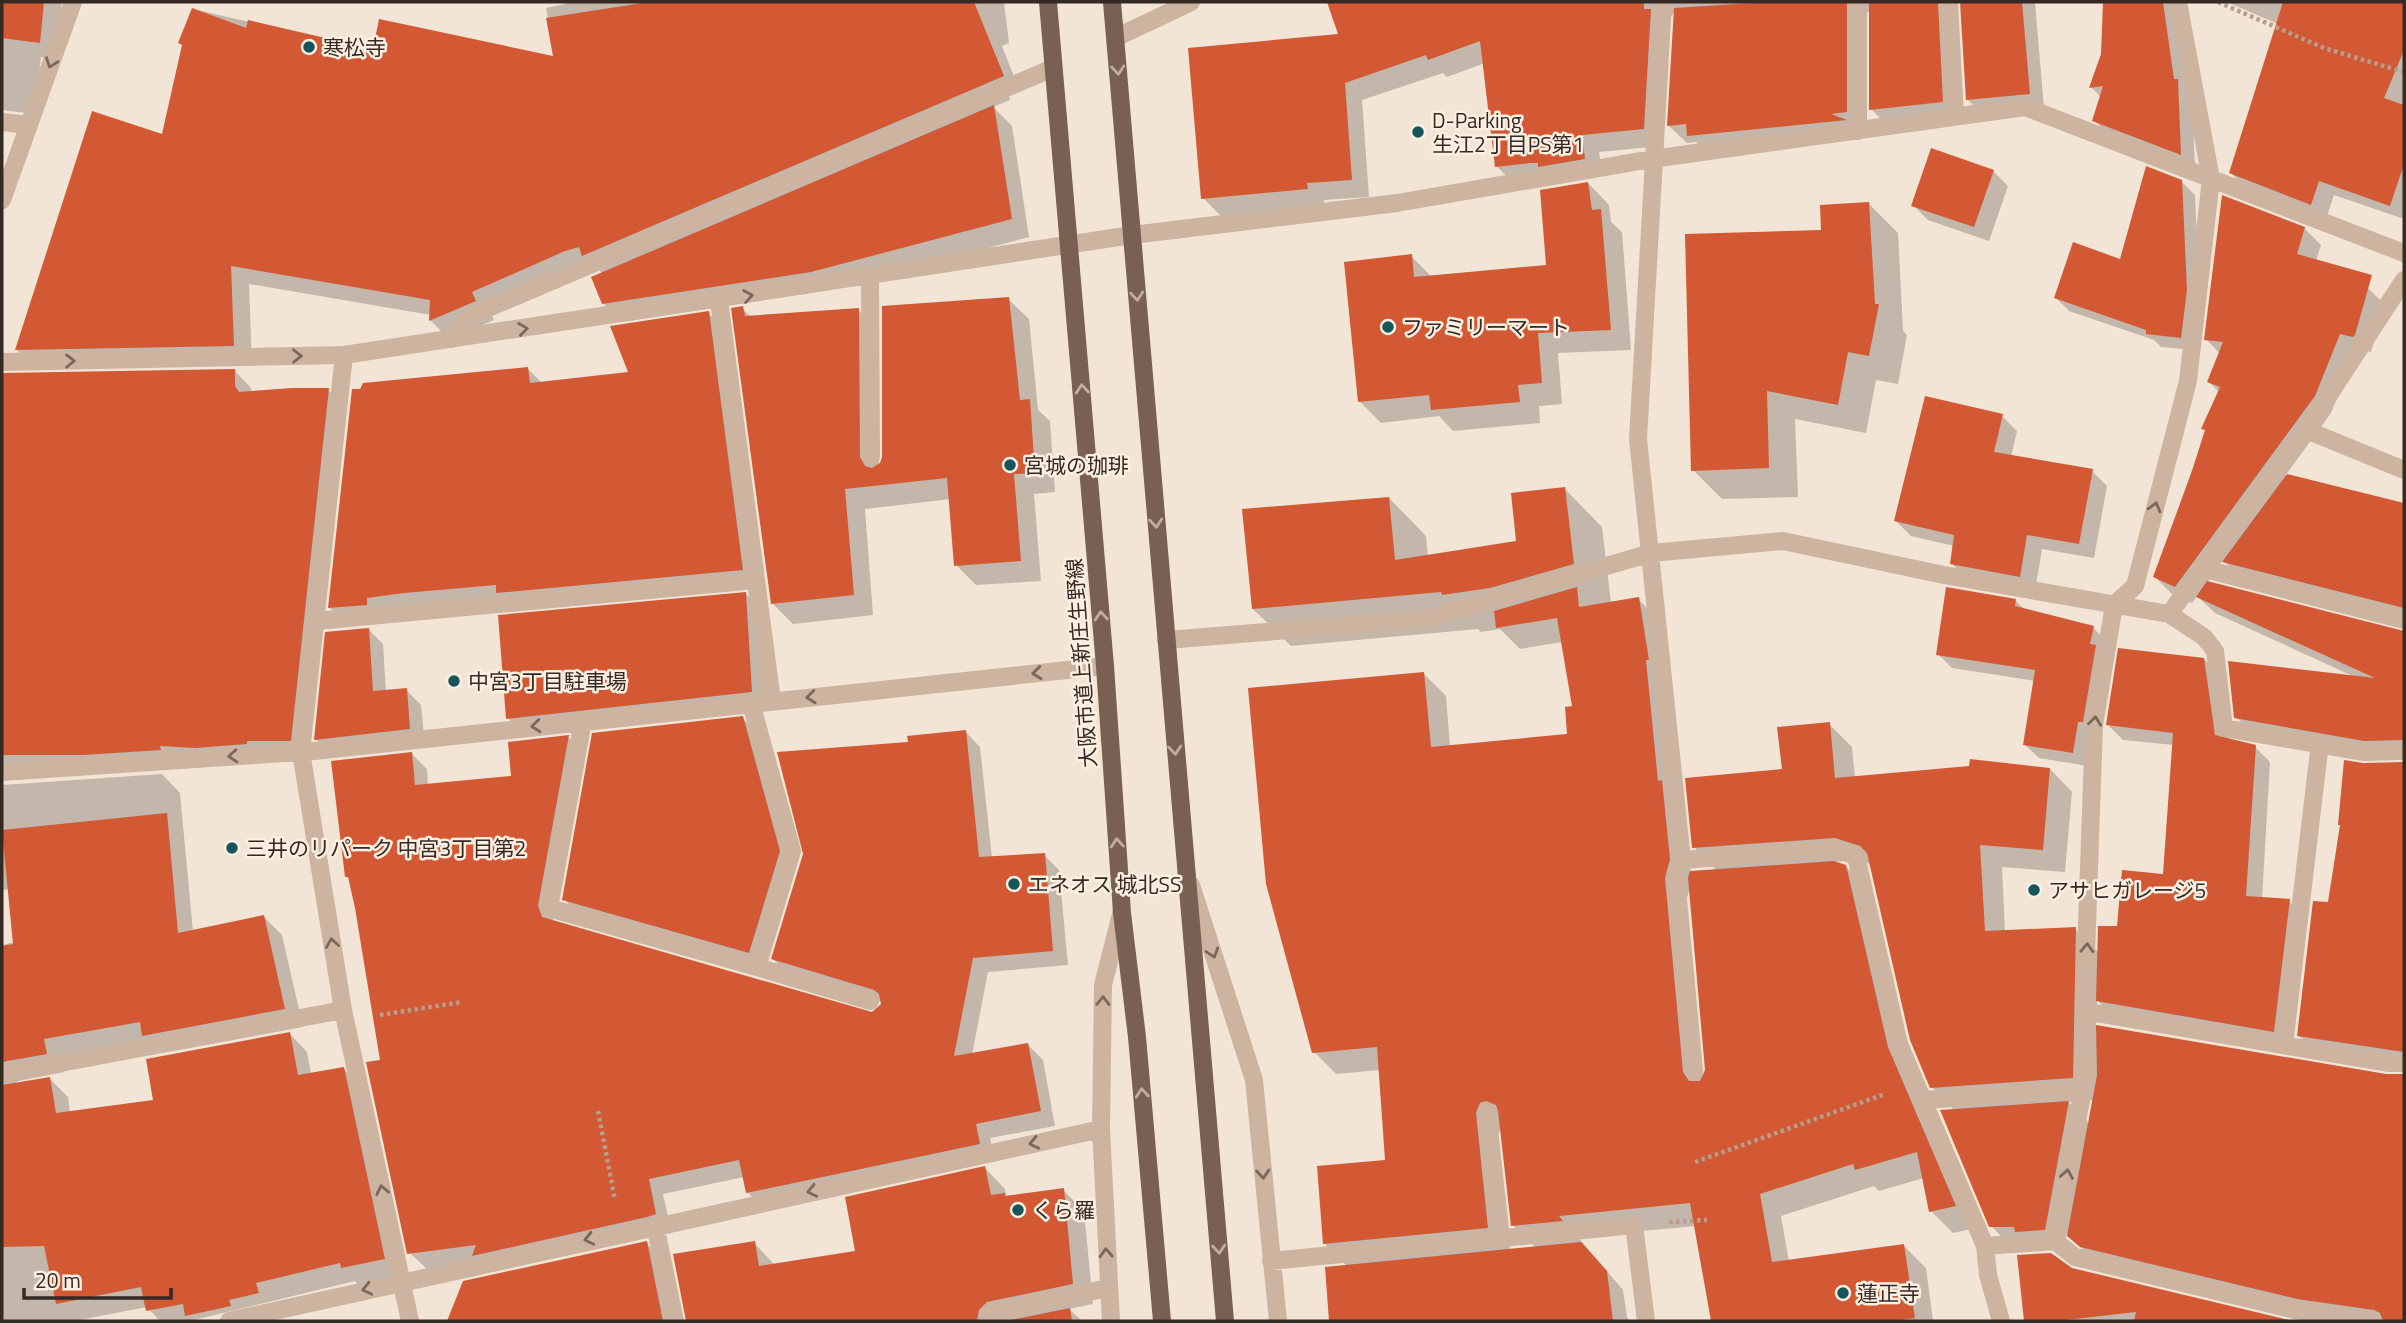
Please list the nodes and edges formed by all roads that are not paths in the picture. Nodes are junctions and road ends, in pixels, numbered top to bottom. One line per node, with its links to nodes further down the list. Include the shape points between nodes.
1 (74, 2): 13 (street, one-way to 13)
2 (1048, 2): 10 (main road, 大阪市道上新庄生野線)
3 (1112, 2): 9 (main road)
4 (1191, 2): 9 (street)
5 (1663, 2): 15 (street)
6 (1858, 2): 14 (street)
7 (1949, 2): 11 (street)
8 (2178, 2): 16 (street)
9 (1115, 37): 18 (main road, one-way to 18)
10 (1053, 68): 19 (main road, 大阪市道上新庄生野線); 24 (street, via 472,315)
11 (1955, 117): 14 (street); 16 (street, via 2025,107)
12 (2, 122): 13 (street)
13 (28, 125): 17 (street)
14 (1858, 131): 15 (street)
15 (1652, 159): 18 (street, via 1397,203); 30 (street, via 1637,439)
16 (2211, 179): 20 (street); 33 (street, one-way to 16, via 2135,586 2188,381)
17 (2, 201)
18 (1132, 235): 19 (street); 37 (main road, one-way to 37)
19 (1069, 245): 21 (street); 38 (main road, 大阪市道上新庄生野線, one-way to 19)
20 (2404, 253)
21 (870, 277): 23 (street, one-way to 21); 28 (street)
22 (2404, 280): 27 (street)
23 (719, 300): 24 (street, one-way to 23); 32 (street)
24 (452, 339): 25 (street)
25 (344, 355): 26 (street, one-way to 25); 36 (street)
26 (2, 362)
27 (2306, 430): 29 (street); 31 (street)
28 (871, 457)
29 (2404, 470)
30 (1651, 553): 33 (street, via 1783,541); 37 (street, via 1425,619); 46 (street)
31 (2201, 568): 34 (street); 35 (street)
32 (756, 580): 36 (street); 39 (street)
33 (2114, 605): 34 (street); 51 (street, one-way to 33, via 2094,725)
34 (2169, 614): 42 (street, via 2204,637 2216,651 2224,728)
35 (2404, 620)
36 (316, 621): 44 (street)
37 (1166, 640): 47 (main road, one-way to 47)
38 (1105, 666): 39 (street, one-way to 39); 48 (main road, 大阪市道上新庄生野線, one-way to 38)
39 (772, 701): 40 (street)
40 (751, 703): 41 (street); 49 (street, via 792,850)
41 (583, 721): 44 (street, one-way to 44); 49 (street, via 549,908)
42 (2320, 743): 43 (street, via 2363,752); 53 (street)
43 (2404, 751)
44 (301, 752): 45 (street, one-way to 45); 52 (street, one-way to 44)
45 (2, 772)
46 (1682, 860): 55 (street, via 1676,877); 58 (street, via 1836,849 1856,856 1899,1044)
47 (1185, 865): 65 (street, one-way to 65, via 1254,1080); 74 (main road, one-way to 74)
48 (1122, 913): 60 (street, one-way to 48, via 1103,985); 73 (main road, 大阪市道上新庄生野線, one-way to 48)
49 (758, 967): 50 (street)
50 (870, 1001)
51 (2084, 1012): 53 (street); 57 (street)
52 (344, 1016): 56 (street); 66 (street, one-way to 52)
53 (2284, 1045): 54 (street)
54 (2404, 1063)
55 (1694, 1071)
56 (2, 1074)
57 (2083, 1089): 58 (street); 63 (street, one-way to 57)
58 (1924, 1100): 64 (street)
59 (1487, 1112): 62 (street)
60 (1101, 1129): 61 (street, one-way to 61); 67 (street, one-way to 60)
61 (655, 1225): 66 (street, one-way to 66); 70 (street)
62 (1501, 1238): 65 (street); 76 (street, via 1634,1225)
63 (2055, 1241): 64 (street); 78 (street, via 2075,1257 2295,1310)
64 (1985, 1247): 77 (street)
65 (1271, 1261): 75 (street)
66 (401, 1281): 68 (street, one-way to 68); 69 (street)
67 (1108, 1288): 71 (street, via 990,1313); 72 (street)
68 (229, 1321)
69 (410, 1321)
70 (675, 1321)
71 (988, 1321)
72 (1111, 1321)
73 (1162, 1321)
74 (1225, 1321)
75 (1278, 1321)
76 (1646, 1321)
77 (2001, 1321)
78 (2372, 1321)

